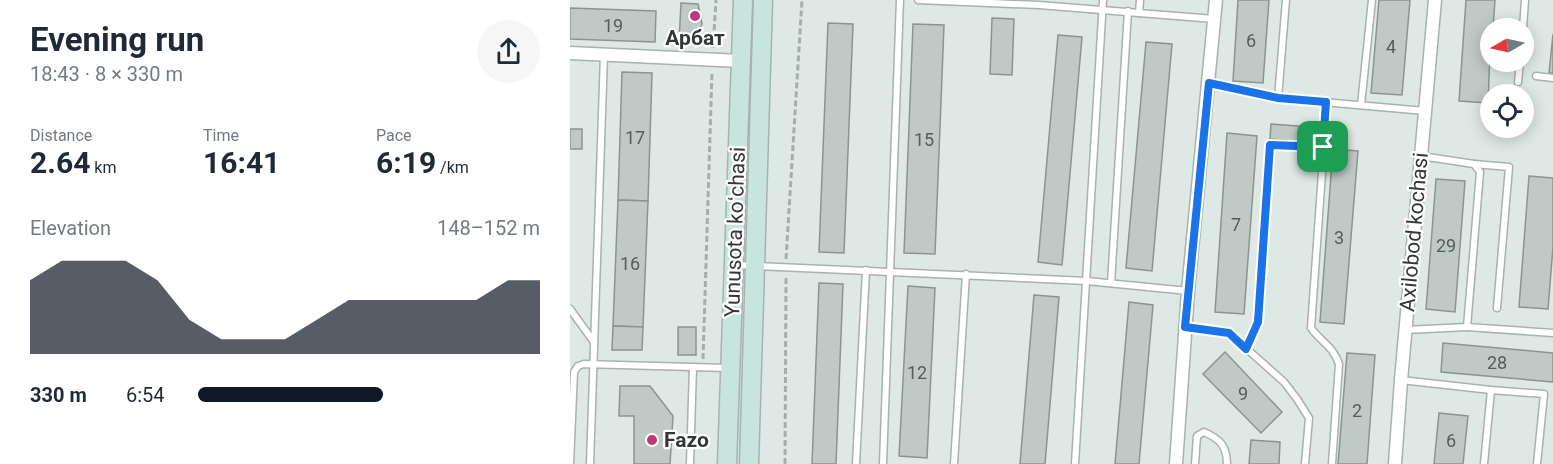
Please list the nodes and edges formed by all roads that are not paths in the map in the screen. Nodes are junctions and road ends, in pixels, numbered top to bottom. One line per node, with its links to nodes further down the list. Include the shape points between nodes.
1 (743, 0): 20 (main road, Yunusota koʻchasi)
2 (763, 0): 34 (main road, Yunusota koʻchasi)
3 (900, 0): 36 (lane)
4 (918, 0): 12 (lane)
5 (1103, 0): 13 (lane)
6 (1140, 0): 15 (lane)
7 (1216, 0): 17 (street)
8 (1286, 0): 26 (lane)
9 (1372, 0): 28 (lane)
10 (1435, 0): 29 (street, Axilobod kochasi)
11 (1525, 0): 16 (lane)
12 (1040, 2): 13 (lane)
13 (1102, 11): 14 (lane); 38 (lane)
14 (1128, 11): 15 (lane); 39 (lane)
15 (1139, 13): 17 (lane)
16 (1523, 18)
17 (1214, 19): 25 (street)
18 (570, 53): 19 (street)
19 (604, 55): 20 (street); 47 (lane)
20 (741, 61): 33 (main road, Yunusota koʻchasi)
21 (1519, 72): 24 (lane)
22 (1536, 76): 23 (lane)
23 (1553, 78)
24 (1518, 82)
25 (1209, 83): 26 (lane); 40 (street)
26 (1278, 98): 27 (lane)
27 (1326, 102): 28 (lane); 30 (lane)
28 (1361, 105): 29 (lane)
29 (1425, 111): 31 (street, Axilobod kochasi)
30 (1323, 147): 48 (lane, via 1270,145 1258,322); 67 (lane, via 1311,328 1317,338 1335,351 1338,364)
31 (1421, 156): 32 (lane); 45 (street, Axilobod kochasi)
32 (1474, 164): 41 (lane, via 1509,167); 44 (lane, via 1480,172)
33 (734, 264): 34 (lane); 51 (main road, Yunusota koʻchasi)
34 (755, 265): 35 (lane); 58 (main road, Yunusota koʻchasi)
35 (866, 270): 36 (lane); 59 (lane)
36 (892, 271): 37 (lane); 60 (lane)
37 (966, 274): 38 (lane); 61 (lane)
38 (1088, 281): 39 (lane); 62 (lane)
39 (1111, 283): 40 (lane)
40 (1188, 291): 43 (street)
41 (1497, 308)
42 (570, 309): 47 (lane)
43 (1185, 327): 48 (lane, via 1229,333); 63 (street)
44 (1467, 327): 45 (lane); 46 (lane)
45 (1405, 330): 52 (street, Axilobod kochasi)
46 (1553, 333)
47 (594, 342): 49 (lane)
48 (1246, 349): 66 (lane, via 1284,382 1309,418)
49 (594, 365): 50 (lane); 54 (lane, via 578,366 574,372); 55 (lane)
50 (693, 367): 51 (lane); 56 (lane)
51 (730, 368): 57 (main road, Yunusota koʻchasi)
52 (1401, 380): 53 (lane); 68 (street, Axilobod kochasi)
53 (1491, 390): 69 (lane); 70 (lane, via 1544,394)
54 (570, 464)
55 (590, 464)
56 (690, 464)
57 (727, 464)
58 (749, 464)
59 (856, 464)
60 (883, 464)
61 (954, 464)
62 (1075, 464)
63 (1176, 464)
64 (1195, 464): 65 (lane, via 1197,436 1204,432 1218,438 1226,449)
65 (1227, 464)
66 (1305, 464)
67 (1332, 464)
68 (1395, 464)
69 (1484, 464)
70 (1537, 464)

